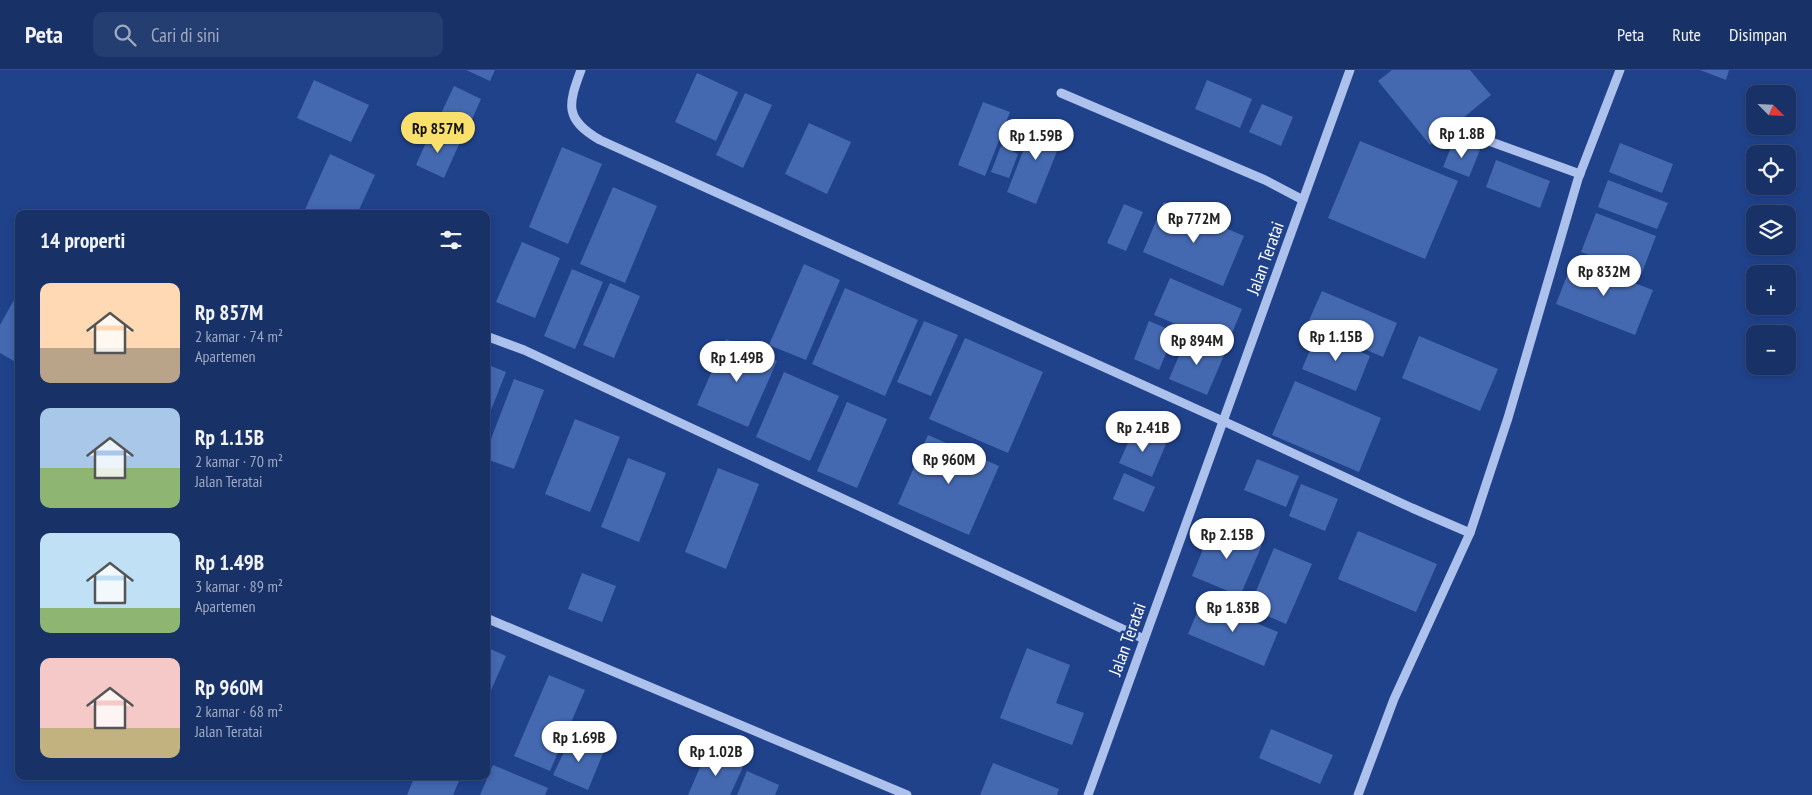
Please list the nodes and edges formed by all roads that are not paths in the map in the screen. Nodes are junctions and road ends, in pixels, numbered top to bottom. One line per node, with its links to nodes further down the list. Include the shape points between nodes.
1 (582, 70): 9 (street, via 573,91 571,107 576,121 600,140)
2 (1350, 70): 7 (street, Jalan Teratai)
3 (1620, 70): 6 (street)
4 (1062, 93): 7 (street, via 1265,180)
5 (1486, 140): 6 (street)
6 (1580, 174): 10 (street, via 1508,418)
7 (1303, 200): 9 (street, Jalan Teratai)
8 (490, 338): 12 (street, via 533,354)
9 (1223, 421): 10 (street); 12 (street, Jalan Teratai)
10 (1470, 533): 15 (street, via 1394,699)
11 (490, 620): 13 (street)
12 (1144, 639): 14 (street, Jalan Teratai)
13 (907, 795)
14 (1088, 795)
15 (1358, 795)

